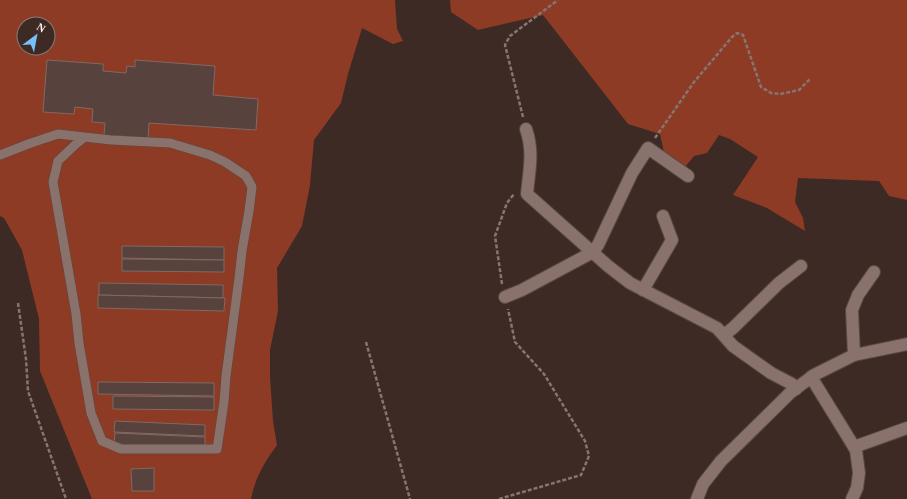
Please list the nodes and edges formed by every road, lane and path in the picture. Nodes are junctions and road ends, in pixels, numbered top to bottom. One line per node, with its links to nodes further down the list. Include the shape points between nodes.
1 (558, 0): 3 (path, via 510,36 505,45)
2 (810, 79): 5 (path, via 799,90 780,94 770,93 761,87 743,35 737,33 694,82)
3 (526, 130): 8 (street, via 531,154)
4 (85, 137): 4 (lane, via 170,143 195,150 225,162 242,173 252,187 217,449 121,450 102,441 91,413 53,182 58,161); 6 (lane, via 58,134)
5 (648, 148): 7 (street); 10 (street, via 632,173 598,245)
6 (0, 155)
7 (688, 176)
8 (528, 187): 10 (street, via 527,194); 14 (path, via 516,191 507,203 495,236)
9 (663, 216): 13 (street, via 672,240)
10 (592, 252): 13 (street, via 630,283); 14 (street)
11 (801, 266): 16 (street, via 779,283)
12 (874, 272): 19 (street, via 858,295 852,310)
13 (643, 290): 16 (street, via 718,328)
14 (505, 297): 26 (path, via 516,342 544,374 585,441 589,456 581,475)
15 (18, 303): 24 (path, via 28,391)
16 (724, 336): 21 (street, via 733,346)
17 (366, 342): 25 (path)
18 (907, 344): 19 (street)
19 (854, 355): 20 (street)
20 (811, 377): 21 (street); 23 (street)
21 (796, 389): 27 (street, via 721,461 703,484)
22 (907, 428): 23 (street)
23 (854, 447): 28 (street, via 859,473)
24 (66, 499)
25 (410, 499)
26 (499, 499)
27 (697, 499)
28 (852, 499)

